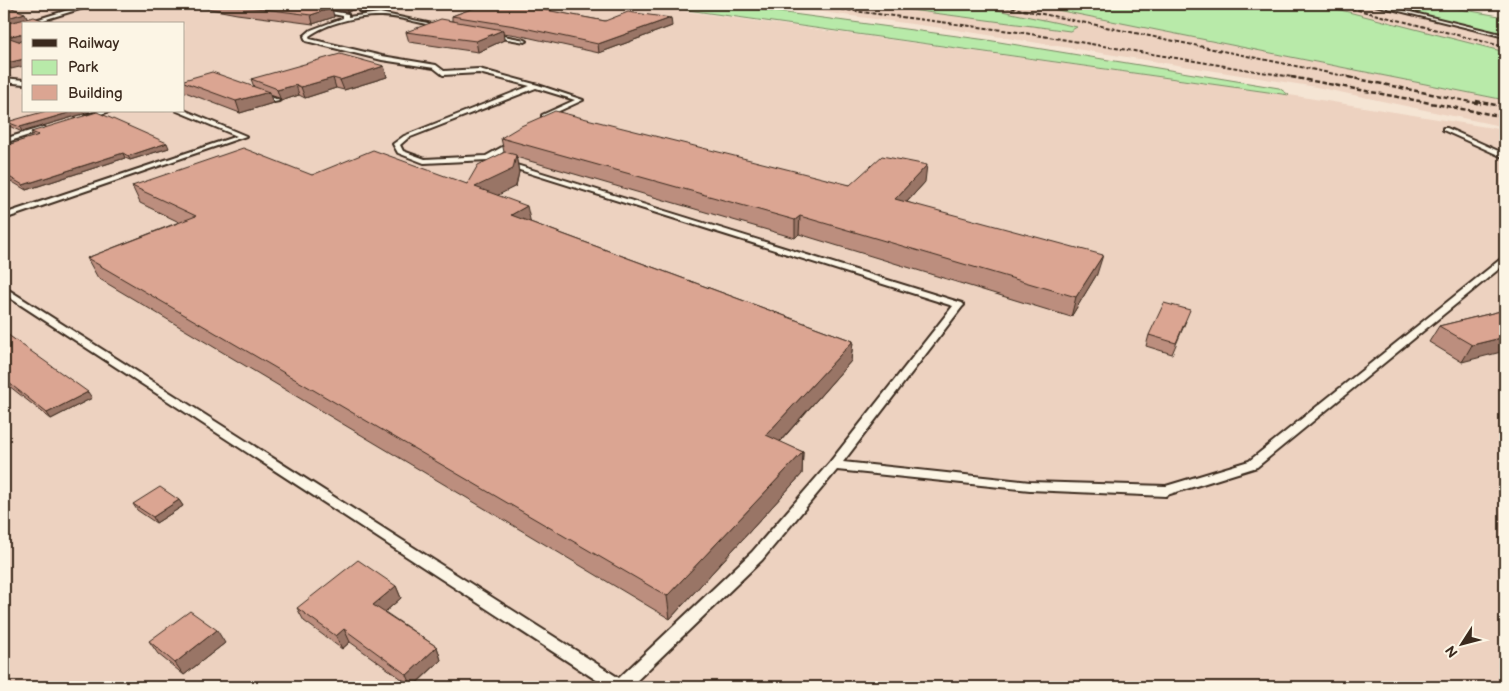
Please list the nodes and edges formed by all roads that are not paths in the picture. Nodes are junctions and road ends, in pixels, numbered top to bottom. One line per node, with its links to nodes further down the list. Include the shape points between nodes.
1 (77, 4): 6 (lane, via 81,8)
2 (384, 4): 5 (lane)
3 (1373, 4): 11 (lane)
4 (311, 9): 5 (lane)
5 (346, 17): 9 (lane, via 380,14); 15 (lane, via 313,31 306,36 308,40 436,67 443,73 479,72)
6 (31, 22)
7 (22, 25): 8 (lane)
8 (17, 26)
9 (448, 27)
10 (486, 34): 12 (lane)
11 (1505, 36)
12 (525, 42)
13 (4, 80): 14 (lane)
14 (22, 82)
15 (536, 86): 21 (lane, via 580,100); 27 (lane, via 406,137 396,144 400,152 424,161)
16 (252, 92): 17 (lane)
17 (276, 101)
18 (103, 112): 20 (lane)
19 (183, 112): 28 (lane, via 244,136)
20 (78, 119)
21 (538, 119)
22 (52, 127): 25 (lane)
23 (1445, 130): 26 (lane)
24 (518, 140): 27 (lane)
25 (4, 142)
26 (1504, 155)
27 (488, 158): 31 (lane, via 959,306)
28 (4, 217)
29 (1505, 260): 31 (lane, via 1252,464 1166,491 1030,486)
30 (4, 290): 32 (lane)
31 (834, 465): 32 (lane, via 757,556)
32 (620, 687)

